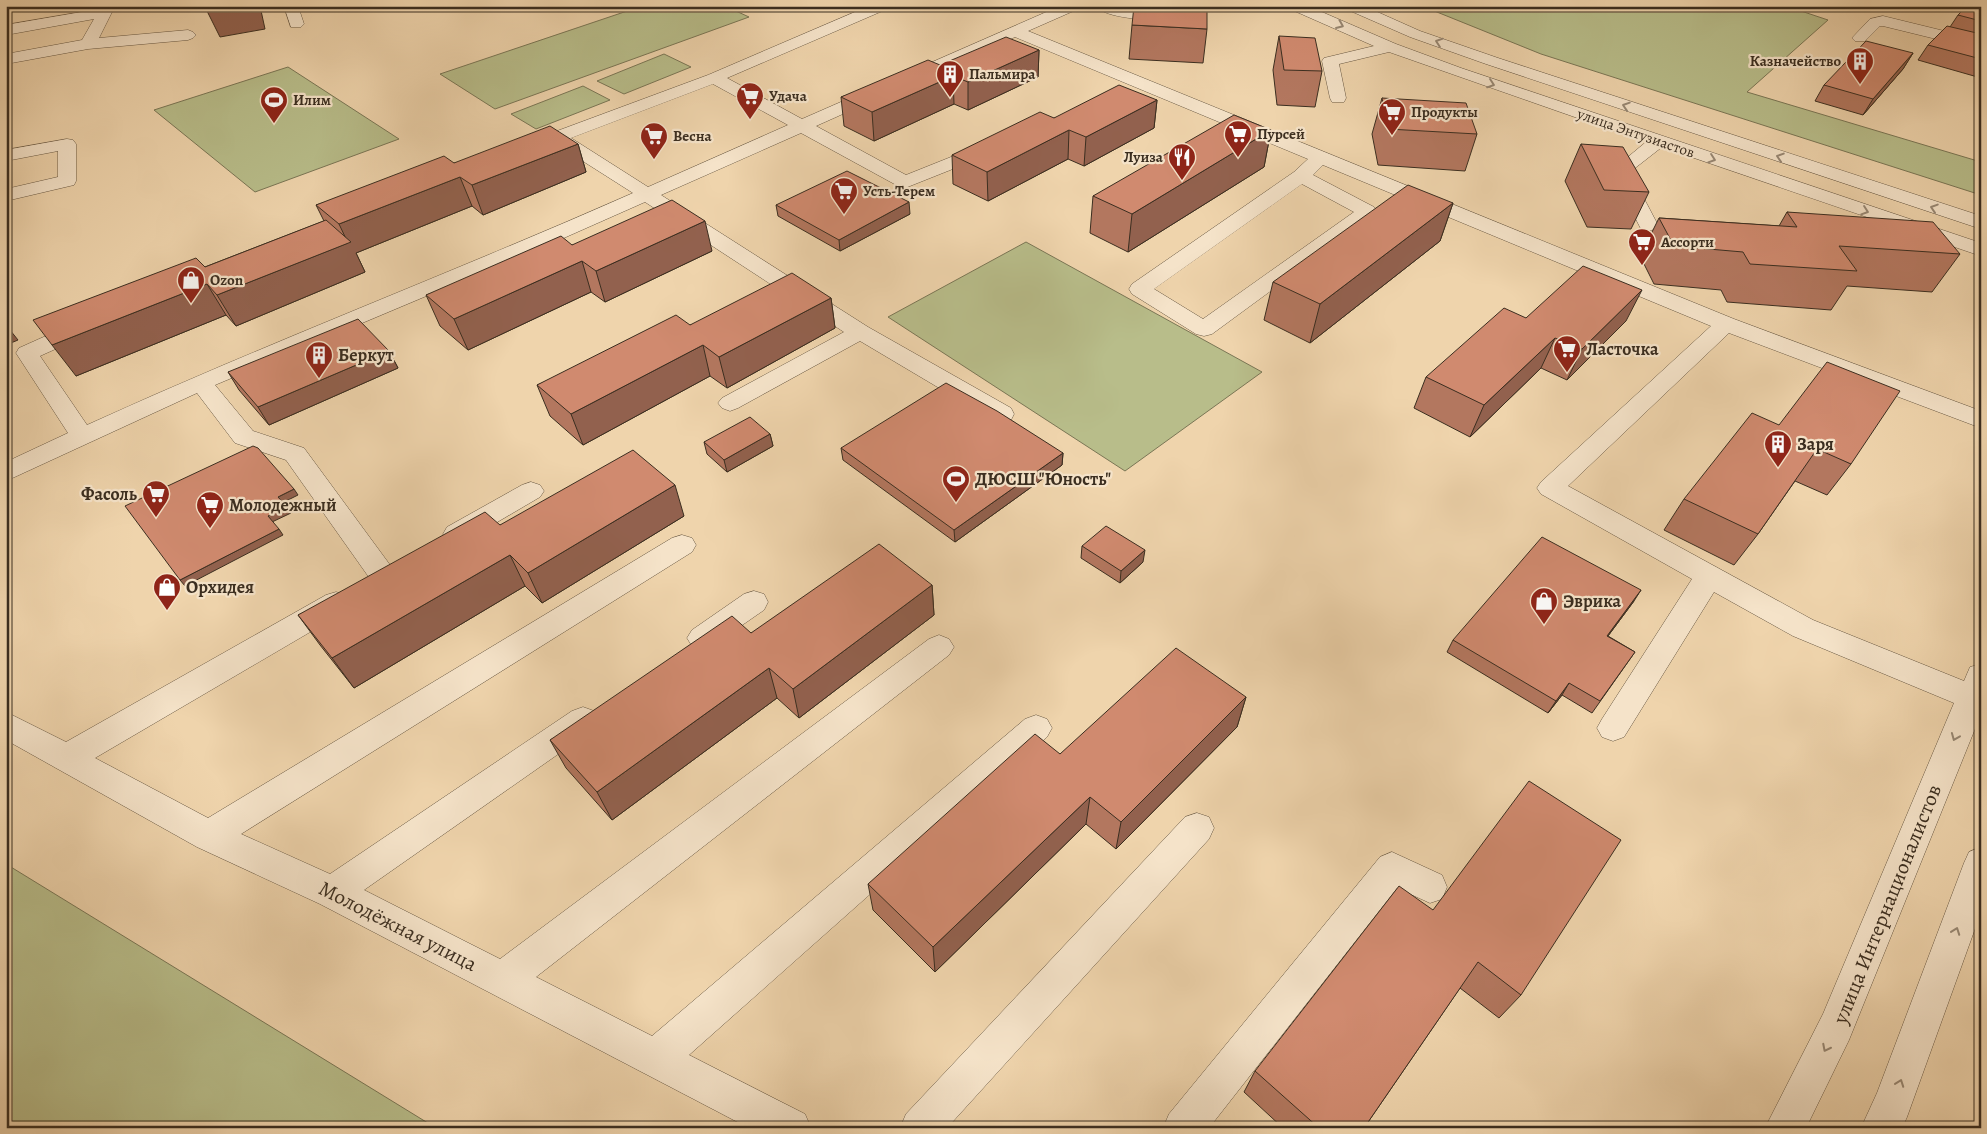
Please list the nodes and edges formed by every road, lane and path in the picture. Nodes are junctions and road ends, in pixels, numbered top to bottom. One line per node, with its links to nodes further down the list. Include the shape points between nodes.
1 (291, 6): 9 (street)
2 (882, 6): 18 (street)
3 (1073, 6): 11 (street)
4 (1103, 6): 8 (street, via 1110,10)
5 (1295, 6): 16 (street, улица Энтузиастов, one-way to 16)
6 (1351, 6): 30 (street, улица Энтузиастов, one-way to 6, via 1492,61 1415,34)
7 (106, 9): 10 (street); 14 (street)
8 (1164, 17)
9 (296, 24)
10 (6, 30)
11 (1016, 32): 20 (street); 26 (street)
12 (188, 35): 14 (street)
13 (1860, 38): 15 (street, via 1875,22 1883,20)
14 (88, 44): 17 (street)
15 (1981, 45)
16 (1390, 47): 19 (street, via 1330,62); 22 (street, улица Энтузиастов, one-way to 22)
17 (6, 59)
18 (714, 78): 20 (street); 21 (street)
19 (1338, 98)
20 (801, 126): 23 (street, via 905,182); 29 (street)
21 (558, 137): 24 (street); 29 (street)
22 (1659, 141): 31 (street, via 1620,171); 32 (street, улица Энтузиастов, one-way to 32)
23 (1002, 143)
24 (514, 153)
25 (6, 156): 28 (street, via 67,144 68,181)
26 (1320, 157): 27 (street); 34 (street)
27 (1301, 176): 27 (street, via 1367,211 1204,329 1140,290)
28 (6, 195)
29 (646, 195): 35 (street); 36 (street, via 557,242)
30 (1981, 223)
31 (1648, 226)
32 (1981, 250)
33 (98, 321): 40 (street, via 27,353)
34 (1726, 324): 39 (street); 47 (street, via 1550,488)
35 (860, 332): 37 (street); 38 (street)
36 (201, 382): 40 (street); 46 (street, via 244,437 295,454)
37 (730, 403)
38 (1002, 414)
39 (1981, 420)
40 (83, 437): 41 (street)
41 (6, 472)
42 (531, 491): 44 (street)
43 (682, 545): 58 (street)
44 (432, 548)
45 (408, 562): 46 (street)
46 (383, 576): 56 (street)
47 (1709, 576): 51 (street, via 1803,628); 55 (street)
48 (754, 602): 50 (street)
49 (938, 647): 62 (street)
50 (681, 652)
51 (1976, 686): 67 (street, улица Интернационалистов, one-way to 67, via 1836,1027)
52 (608, 702): 61 (street)
53 (6, 725): 56 (street, Молодёжная улица)
54 (1036, 728): 63 (street)
55 (1613, 728)
56 (67, 758): 58 (street, Молодёжная улица)
57 (1197, 828): 65 (street)
58 (209, 836): 61 (street, Молодёжная улица)
59 (1981, 863): 68 (street, one-way to 59)
60 (1430, 887): 66 (street, via 1392,868)
61 (332, 892): 62 (street, Молодёжная улица)
62 (503, 980): 63 (street, Молодёжная улица)
63 (656, 1058): 64 (street, Молодёжная улица)
64 (791, 1128)
65 (920, 1128)
66 (1183, 1128)
67 (1785, 1128)
68 (1881, 1128)

